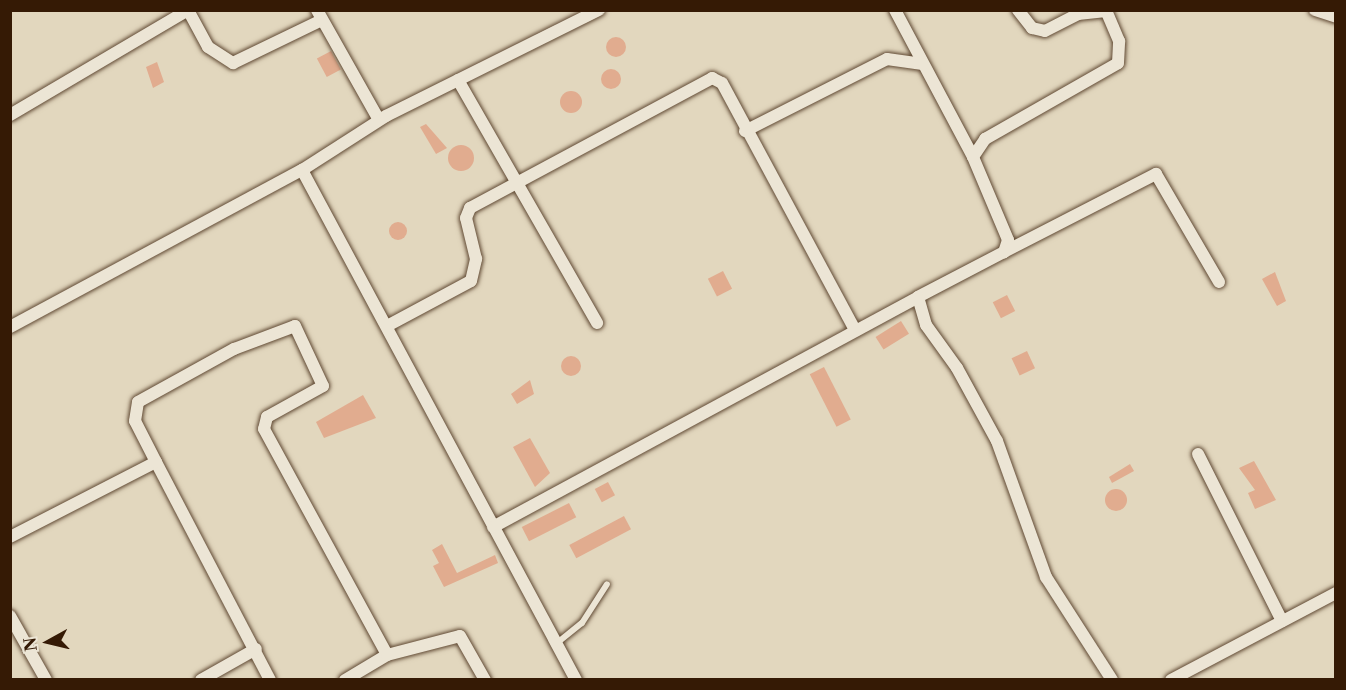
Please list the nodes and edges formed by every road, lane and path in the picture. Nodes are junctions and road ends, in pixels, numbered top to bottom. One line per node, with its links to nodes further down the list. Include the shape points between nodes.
1 (188, 10): 7 (street, via 208,47 233,63); 11 (street)
2 (599, 10): 10 (street)
3 (895, 10): 9 (street)
4 (1018, 10): 6 (street, via 1032,28 1046,31 1078,14)
5 (1315, 10): 8 (street)
6 (1106, 11): 15 (street, via 1119,41 1118,63)
7 (319, 15): 12 (street)
8 (1335, 17)
9 (923, 64): 13 (street, via 887,59); 14 (street)
10 (458, 80): 12 (street); 18 (street)
11 (10, 115)
12 (378, 120): 17 (street)
13 (745, 131): 18 (street, via 722,82 711,78); 25 (street)
14 (961, 135): 15 (street); 16 (street)
15 (985, 139): 16 (street)
16 (973, 157): 19 (street, via 1007,232)
17 (302, 170): 23 (street); 24 (street)
18 (516, 181): 22 (street); 23 (street, via 467,212 476,259 471,281)
19 (1004, 252): 20 (street, via 1156,174); 21 (street)
20 (1219, 282)
21 (918, 297): 25 (street); 43 (street, via 926,325 957,368 997,441 1046,577)
22 (597, 324)
23 (387, 326): 28 (street)
24 (10, 327)
25 (855, 330): 28 (street)
26 (1198, 454): 33 (street)
27 (156, 462): 29 (street); 35 (street); 36 (street, via 135,422 138,402 234,348 295,326 323,386 267,417 264,429)
28 (493, 527): 34 (street)
29 (10, 537)
30 (607, 584): 34 (lane, via 582,623)
31 (1335, 593): 33 (street)
32 (10, 616): 37 (street)
33 (1282, 621): 44 (street)
34 (556, 643): 42 (street)
35 (256, 649): 38 (street); 39 (street)
36 (387, 655): 40 (street); 41 (street, via 460,636)
37 (46, 680)
38 (201, 680)
39 (270, 680)
40 (345, 680)
41 (485, 680)
42 (576, 680)
43 (1112, 680)
44 (1172, 680)

